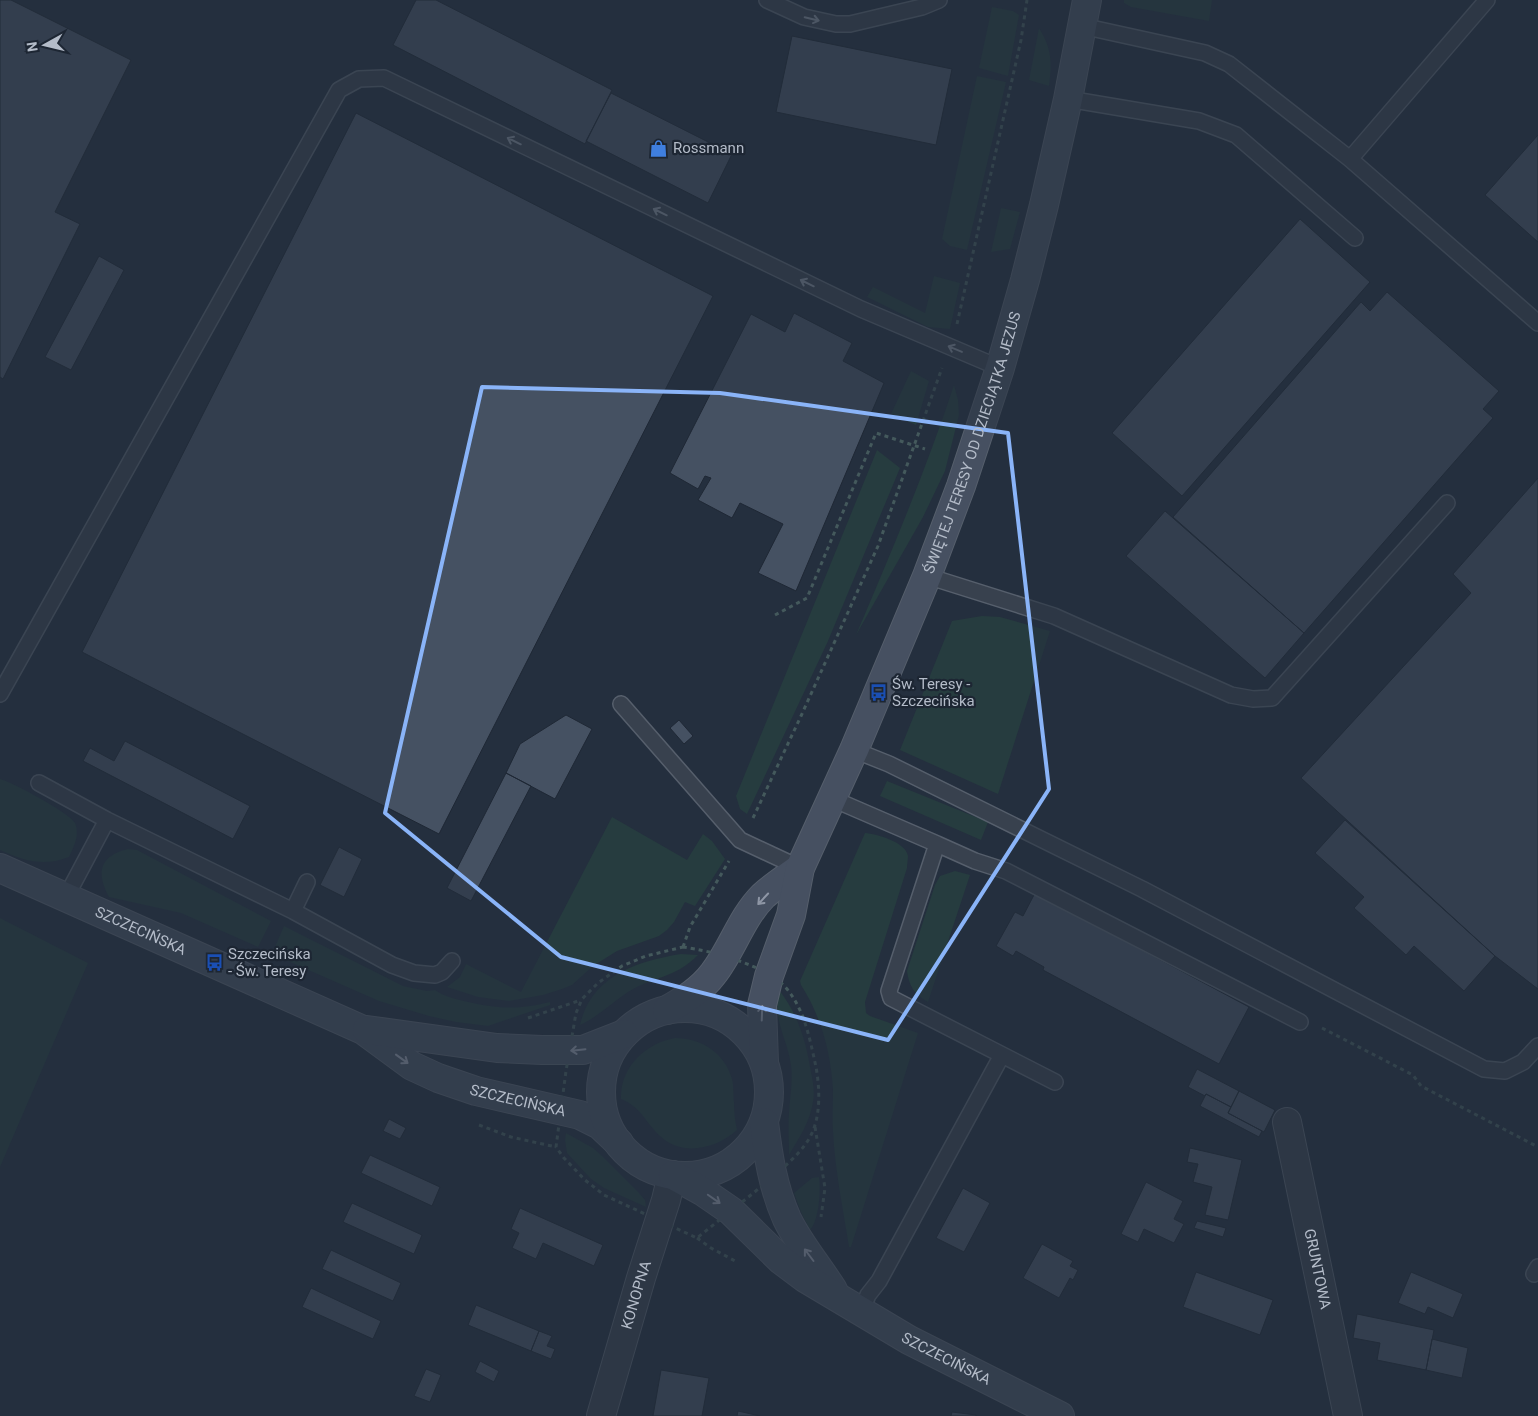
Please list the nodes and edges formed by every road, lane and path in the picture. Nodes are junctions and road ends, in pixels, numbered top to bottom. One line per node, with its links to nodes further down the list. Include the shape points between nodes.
1 (767, 0): 2 (lane, one-way to 2, via 804,17 836,24 850,24 922,8)
2 (939, 0)
3 (1027, 0): 10 (path, via 995,161)
4 (1487, 0): 7 (lane)
5 (1085, 7): 6 (main road, ŚWIĘTEJ TERESY OD DZIECIĄTKA JEZUS); 7 (lane, via 1229,64)
6 (1068, 99): 8 (lane, via 1199,122 1236,135); 11 (main road, ŚWIĘTEJ TERESY OD DZIECIĄTKA JEZUS, via 1030,261)
7 (1350, 159): 9 (lane)
8 (1355, 238)
9 (1538, 323)
10 (949, 346): 11 (lane, one-way to 10); 12 (path); 17 (lane, one-way to 17, via 852,304 384,78 359,79 339,90)
11 (1000, 368): 15 (main road, ŚWIĘTEJ TERESY OD DZIECIĄTKA JEZUS)
12 (915, 446): 13 (path); 16 (path, via 876,433 807,598); 23 (path, via 878,546 801,716)
13 (925, 450)
14 (1447, 503): 15 (lane, via 1272,698 1231,695 1054,616)
15 (927, 576): 19 (main road, ŚWIĘTEJ TERESY OD DZIECIĄTKA JEZUS)
16 (775, 615)
17 (0, 694)
18 (621, 704): 23 (lane)
19 (854, 750): 21 (main road, ŚWIĘTEJ TERESY OD DZIECIĄTKA JEZUS); 39 (lane, via 889,764 1142,889 1484,1069 1505,1071 1524,1062)
20 (39, 783): 22 (lane)
21 (833, 799): 24 (lane); 26 (main road, ŚWIĘTEJ TERESY OD DZIECIĄTKA JEZUS)
22 (107, 820): 28 (lane); 29 (lane)
23 (740, 840): 26 (lane); 30 (path, via 693,922)
24 (937, 844): 35 (lane, via 1006,871); 40 (lane, via 889,991 891,998)
25 (0, 868): 28 (main road, SZCZECIŃSKA)
26 (800, 868): 34 (main road, ŚWIĘTEJ TERESY OD DZIECIĄTKA JEZUS, one-way to 34, via 763,896 708,980); 41 (main road, ŚWIĘTEJ TERESY OD DZIECIĄTKA JEZUS, one-way to 26, via 762,1005 769,976 792,915)
27 (307, 882): 29 (lane)
28 (66, 897): 37 (main road, SZCZECIŃSKA)
29 (293, 911): 32 (lane, via 404,970 435,975)
30 (683, 946): 31 (path); 36 (path, via 622,966 598,983 582,1000)
31 (705, 951)
32 (452, 961)
33 (779, 982): 45 (path, via 795,1001 811,1044 818,1088)
34 (668, 1010): 38 (main road, via 642,1020); 41 (main road, via 699,1009 729,1020 747,1035)
35 (1300, 1022): 48 (path, via 1320,1027 1413,1075 1421,1086)
36 (574, 1029)
37 (363, 1030): 38 (main road, SZCZECIŃSKA, one-way to 37, via 583,1050 542,1050 497,1048); 47 (main road, SZCZECIŃSKA, one-way to 47, via 412,1066 430,1074 476,1091 580,1115 600,1125)
38 (624, 1034): 47 (main road, via 605,1066 601,1088 605,1117)
39 (1538, 1046)
40 (1002, 1055): 42 (lane); 56 (lane)
41 (764, 1062): 43 (main road, via 769,1096)
42 (1055, 1082)
43 (764, 1122): 50 (main road, via 753,1142 731,1163 702,1174); 55 (main road, SZCZECIŃSKA, one-way to 43, via 787,1220 772,1177)
44 (1287, 1122): 59 (street, GRUNTOWA)
45 (815, 1126): 49 (path); 53 (path, via 825,1188)
46 (558, 1128): 51 (path, via 556,1146 585,1180 604,1195)
47 (618, 1143): 50 (main road, via 645,1166)
48 (1538, 1147)
49 (788, 1163)
50 (672, 1175): 55 (main road, SZCZECIŃSKA, one-way to 55, via 721,1204 792,1269); 57 (street, KONOPNA)
51 (648, 1214)
52 (718, 1221): 54 (path, via 697,1238)
53 (820, 1225)
54 (673, 1226)
55 (836, 1296): 56 (main road, SZCZECIŃSKA)
56 (861, 1312): 58 (main road, SZCZECIŃSKA, via 964,1369)
57 (601, 1416)
58 (1060, 1416)
59 (1348, 1416)

